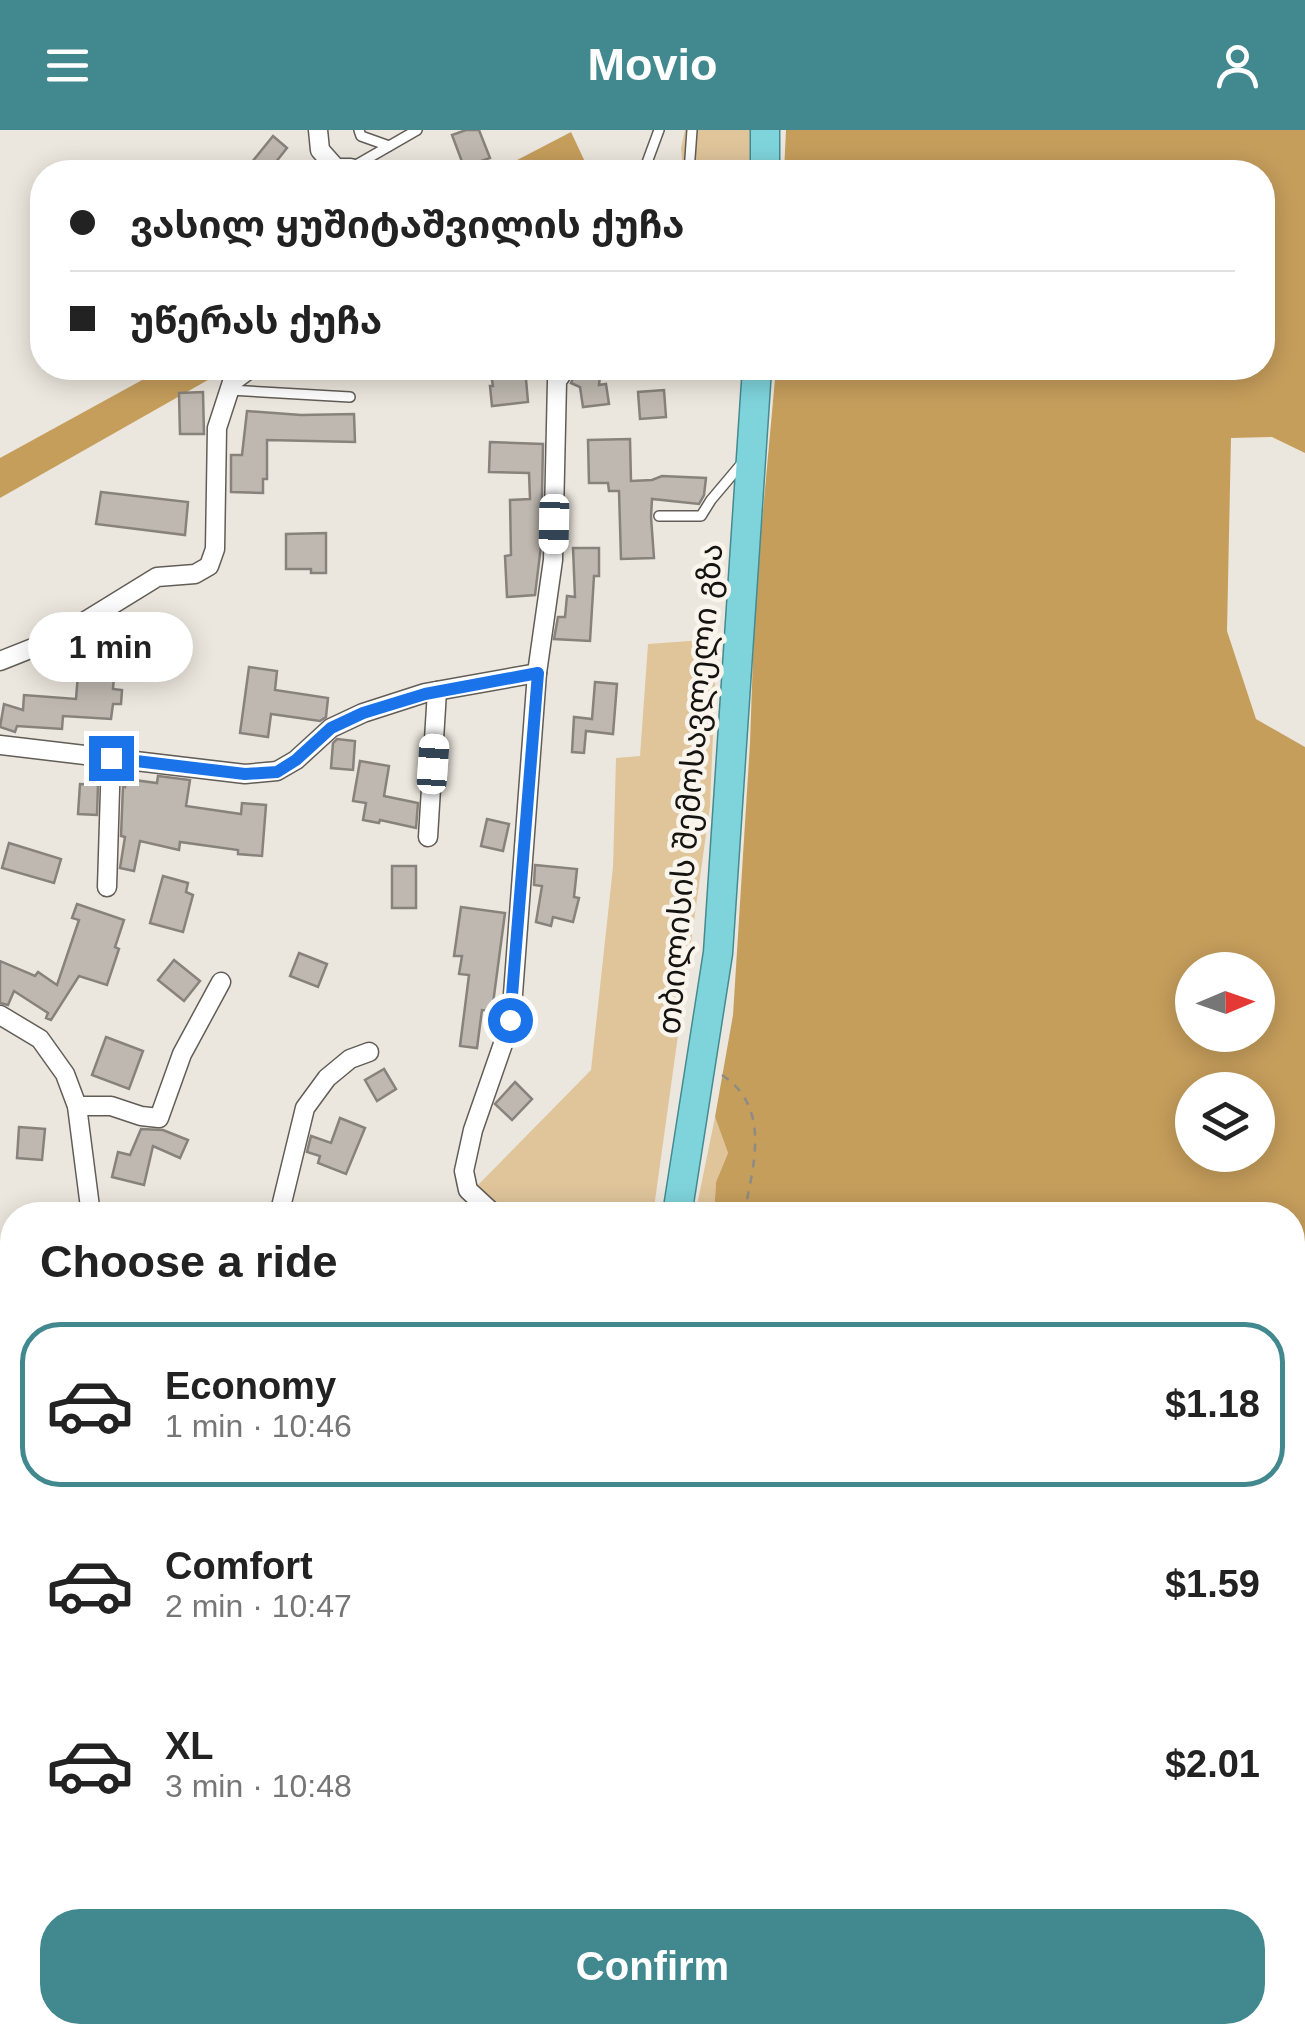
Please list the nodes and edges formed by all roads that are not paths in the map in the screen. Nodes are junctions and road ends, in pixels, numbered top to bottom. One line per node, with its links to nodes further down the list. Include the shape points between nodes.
1 (318, 130): 8 (street)
2 (359, 130): 7 (lane)
3 (417, 130): 7 (lane)
4 (659, 130): 10 (lane)
5 (692, 130): 11 (lane)
6 (765, 130): 12 (highway)
7 (389, 146): 9 (lane)
8 (329, 160)
9 (365, 160)
10 (648, 160)
11 (690, 160)
12 (764, 160)
13 (235, 380): 16 (street)
14 (558, 380): 21 (street, via 553,560)
15 (756, 380): 18 (highway, თბილისის შემოსავლელი გზა)
16 (230, 390): 17 (lane); 20 (street, via 217,428 215,549 209,566 157,577 58,638)
17 (350, 397)
18 (752, 453): 19 (lane, via 701,516); 34 (highway, თბილისის შემოსავლელი გზა, via 718,953)
19 (659, 516)
20 (0, 662)
21 (538, 673): 22 (street); 33 (street, via 510,1020 464,1171 468,1190)
22 (437, 691): 24 (street, via 331,728 277,772); 25 (street)
23 (0, 746): 24 (street)
24 (111, 758): 26 (street)
25 (428, 837)
26 (106, 887)
27 (222, 982): 30 (street, via 182,1054 160,1118)
28 (0, 1015): 30 (street, via 40,1039)
29 (370, 1052): 32 (street, via 326,1078 305,1108)
30 (77, 1106): 31 (street)
31 (90, 1202)
32 (282, 1202)
33 (481, 1202)
34 (679, 1202)

